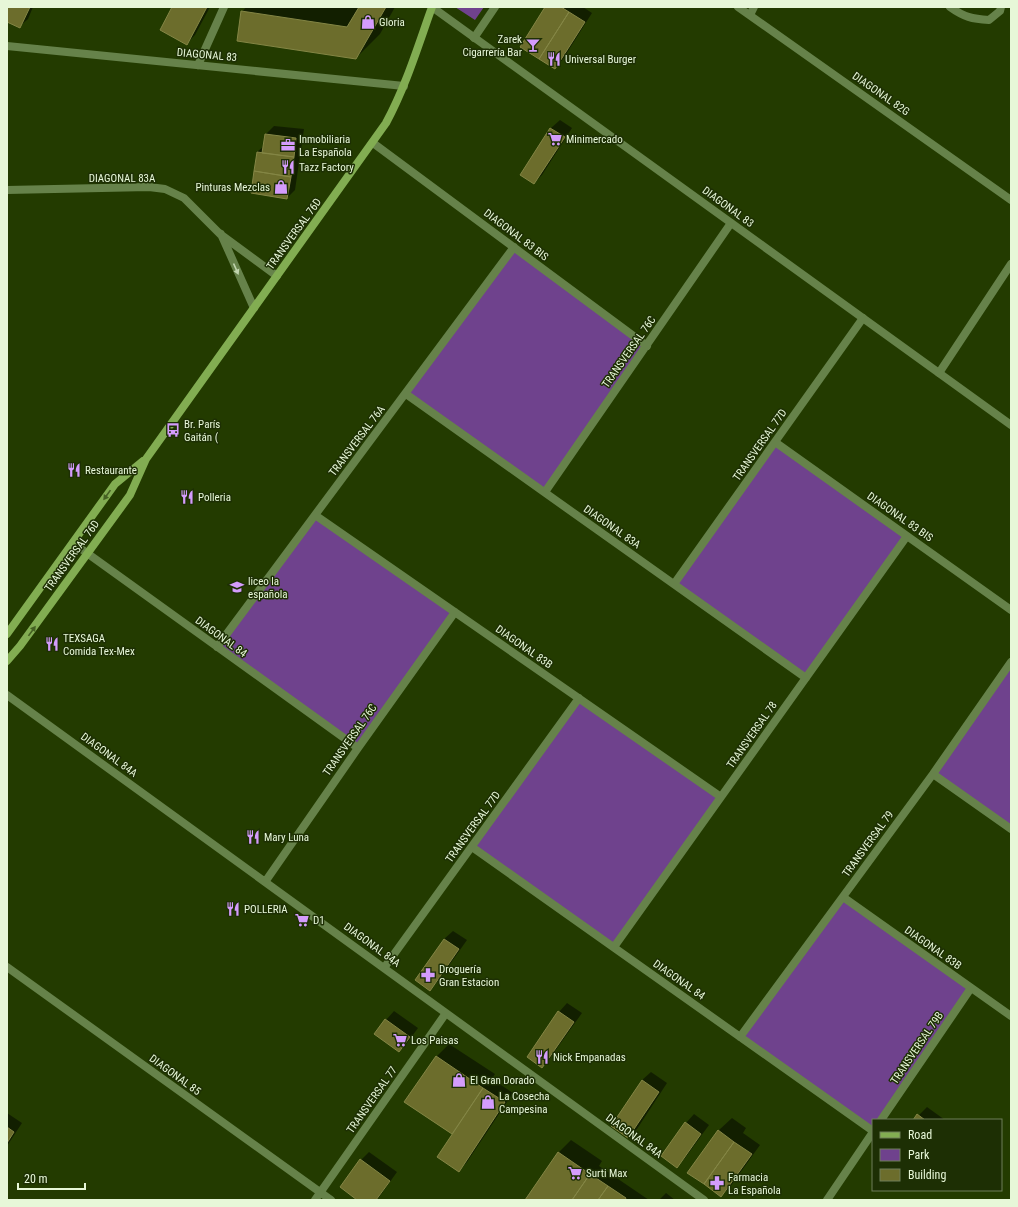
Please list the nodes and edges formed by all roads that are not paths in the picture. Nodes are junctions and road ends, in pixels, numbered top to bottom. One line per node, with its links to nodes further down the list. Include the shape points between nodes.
1 (224, 7): 11 (street)
2 (432, 7): 9 (street, DIAGONAL 83); 12 (main road, TRANSVERSAL 76D)
3 (495, 7): 9 (street)
4 (738, 7): 8 (street, DIAGONAL 82G)
5 (754, 7): 8 (street)
6 (950, 7): 7 (street, via 961,15 975,20 989,20)
7 (1001, 7)
8 (750, 15): 15 (street, DIAGONAL 82G)
9 (474, 38): 16 (street, DIAGONAL 83)
10 (7, 46): 11 (street, DIAGONAL 83)
11 (198, 65): 12 (street, DIAGONAL 83)
12 (404, 86): 13 (main road, TRANSVERSAL 76D)
13 (373, 143): 18 (street, DIAGONAL 83 BIS); 20 (main road, TRANSVERSAL 76D)
14 (7, 190): 17 (street, DIAGONAL 83A, via 149,187 165,190 184,198)
15 (1011, 200)
16 (731, 223): 22 (street, DIAGONAL 83); 23 (street, TRANSVERSAL 76C)
17 (220, 234): 20 (street, DIAGONAL 83A); 21 (street, DIAGONAL 83A, one-way to 21)
18 (514, 248): 23 (street, DIAGONAL 83 BIS); 25 (street, TRANSVERSAL 76A)
19 (1011, 264): 24 (street)
20 (277, 276): 21 (main road, TRANSVERSAL 76D)
21 (254, 308): 28 (main road, TRANSVERSAL 76D)
22 (863, 318): 24 (street, DIAGONAL 83); 27 (street, TRANSVERSAL 77D)
23 (647, 346): 29 (street, TRANSVERSAL 76C)
24 (939, 373): 26 (street, DIAGONAL 83)
25 (406, 394): 29 (street, DIAGONAL 83A); 30 (street, TRANSVERSAL 76A)
26 (1011, 425)
27 (775, 442): 31 (street, DIAGONAL 83 BIS); 34 (street, TRANSVERSAL 77D)
28 (146, 459): 32 (main road, TRANSVERSAL 76D, one-way to 32, via 115,484); 33 (main road, TRANSVERSAL 76D, via 130,495)
29 (545, 492): 34 (street, DIAGONAL 83A)
30 (315, 515): 36 (street, DIAGONAL 83B); 38 (street, TRANSVERSAL 76A)
31 (907, 536): 35 (street, DIAGONAL 83 BIS); 41 (street, TRANSVERSAL 78)
32 (72, 543): 33 (street, DIAGONAL 84); 37 (main road, TRANSVERSAL 76D)
33 (87, 554): 38 (street, DIAGONAL 84); 39 (main road, TRANSVERSAL 76D, one-way to 33)
34 (674, 584): 41 (street, DIAGONAL 83A)
35 (1011, 610)
36 (455, 612): 43 (street, DIAGONAL 83B); 44 (street, TRANSVERSAL 76C)
37 (7, 634)
38 (217, 647): 44 (street, DIAGONAL 84)
39 (7, 661)
40 (1011, 662): 45 (street, TRANSVERSAL 79)
41 (806, 678): 46 (street, TRANSVERSAL 78)
42 (7, 694): 49 (street, DIAGONAL 84A)
43 (579, 698): 46 (street, DIAGONAL 83B); 48 (street, TRANSVERSAL 77D)
44 (358, 748): 49 (street, TRANSVERSAL 76C)
45 (932, 774): 47 (street); 50 (street, TRANSVERSAL 79)
46 (721, 797): 51 (street, TRANSVERSAL 78)
47 (1011, 829)
48 (472, 847): 51 (street, DIAGONAL 84); 53 (street, TRANSVERSAL 77D)
49 (265, 882): 53 (street, DIAGONAL 84A)
50 (843, 897): 54 (street, DIAGONAL 83B); 57 (street, TRANSVERSAL 79)
51 (614, 948): 57 (street, DIAGONAL 84)
52 (7, 967): 61 (street, DIAGONAL 85)
53 (384, 968): 55 (street, DIAGONAL 84A)
54 (971, 988): 56 (street, DIAGONAL 83B); 58 (street, TRANSVERSAL 79B)
55 (446, 1013): 61 (street, TRANSVERSAL 77); 64 (street, DIAGONAL 84A)
56 (1011, 1016)
57 (740, 1037): 59 (street, DIAGONAL 84)
58 (882, 1119)
59 (872, 1130)
60 (872, 1132): 65 (street)
61 (320, 1192): 62 (street, TRANSVERSAL 77); 63 (street, DIAGONAL 85)
62 (315, 1200)
63 (331, 1200)
64 (704, 1200)
65 (827, 1200)

